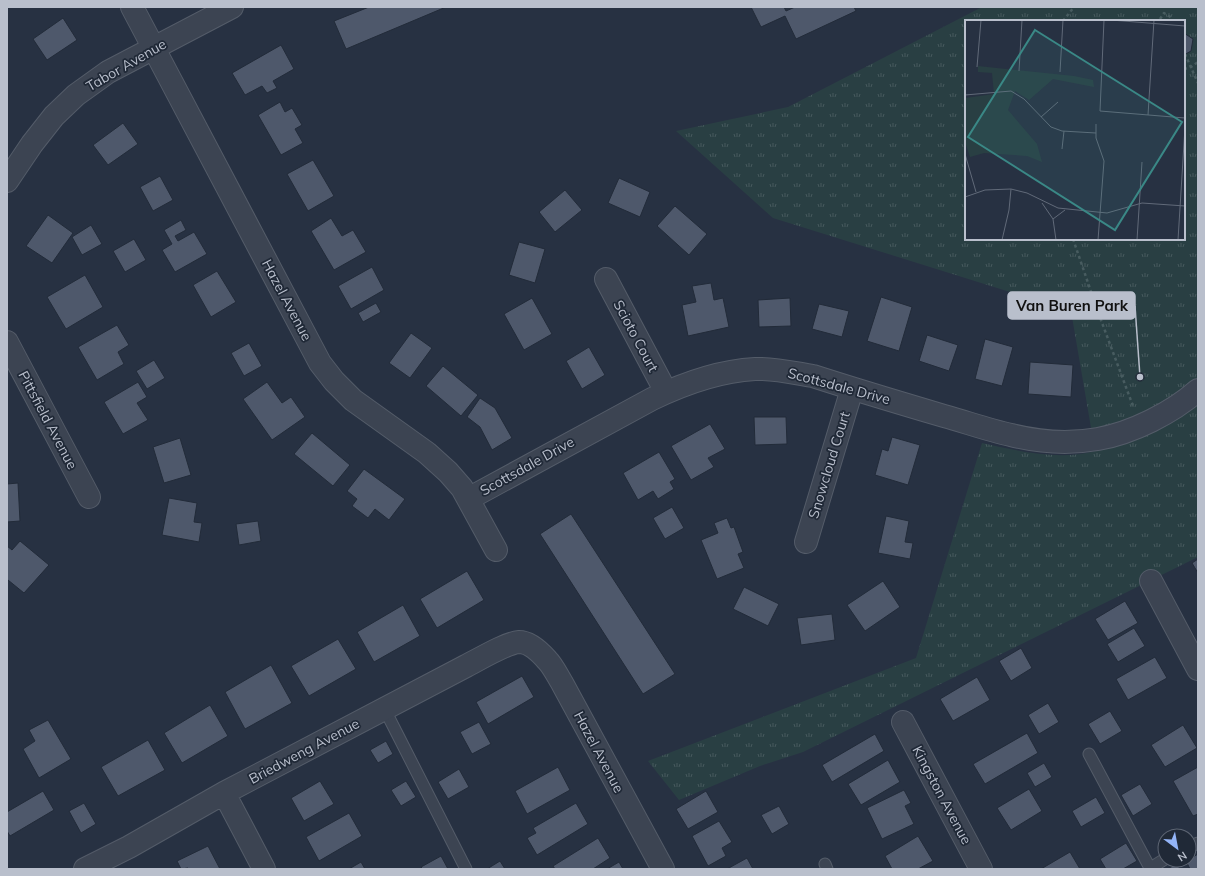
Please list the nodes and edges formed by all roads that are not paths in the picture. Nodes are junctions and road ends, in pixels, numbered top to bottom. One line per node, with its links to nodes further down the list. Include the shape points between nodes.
1 (132, 7): 3 (street, Hazel Avenue)
2 (232, 7): 3 (street, Tabor Avenue)
3 (154, 48): 4 (street, Tabor Avenue, via 108,72 76,95 54,116); 11 (street, Hazel Avenue, via 320,363 353,400 427,453 448,472)
4 (7, 181)
5 (606, 279): 9 (street, Scioto Court)
6 (7, 342): 10 (street, Pittsfield Avenue)
7 (852, 389): 8 (street, Scottsdale Drive, via 988,430 1036,440 1061,442 1098,439 1118,434 1160,417); 9 (street, Scottsdale Drive, via 813,376 756,369 700,378); 12 (street, Snowcloud Court)
8 (1198, 390)
9 (666, 392): 11 (street, Scottsdale Drive)
10 (89, 497)
11 (468, 499): 13 (street, Hazel Avenue)
12 (806, 542)
13 (496, 550)
14 (1151, 581): 16 (street)
15 (526, 644): 17 (street, Briedweng Avenue, via 518,642 504,647); 25 (street, Hazel Avenue, via 535,648 548,660)
16 (1198, 669)
17 (384, 708): 20 (street, Briedweng Avenue); 24 (lane)
18 (903, 722): 26 (street, Kingston Avenue)
19 (1089, 754): 21 (lane)
20 (224, 793): 22 (street, Briedweng Avenue); 23 (street)
21 (1150, 868)
22 (85, 869)
23 (264, 869)
24 (466, 869)
25 (663, 869)
26 (981, 869)

